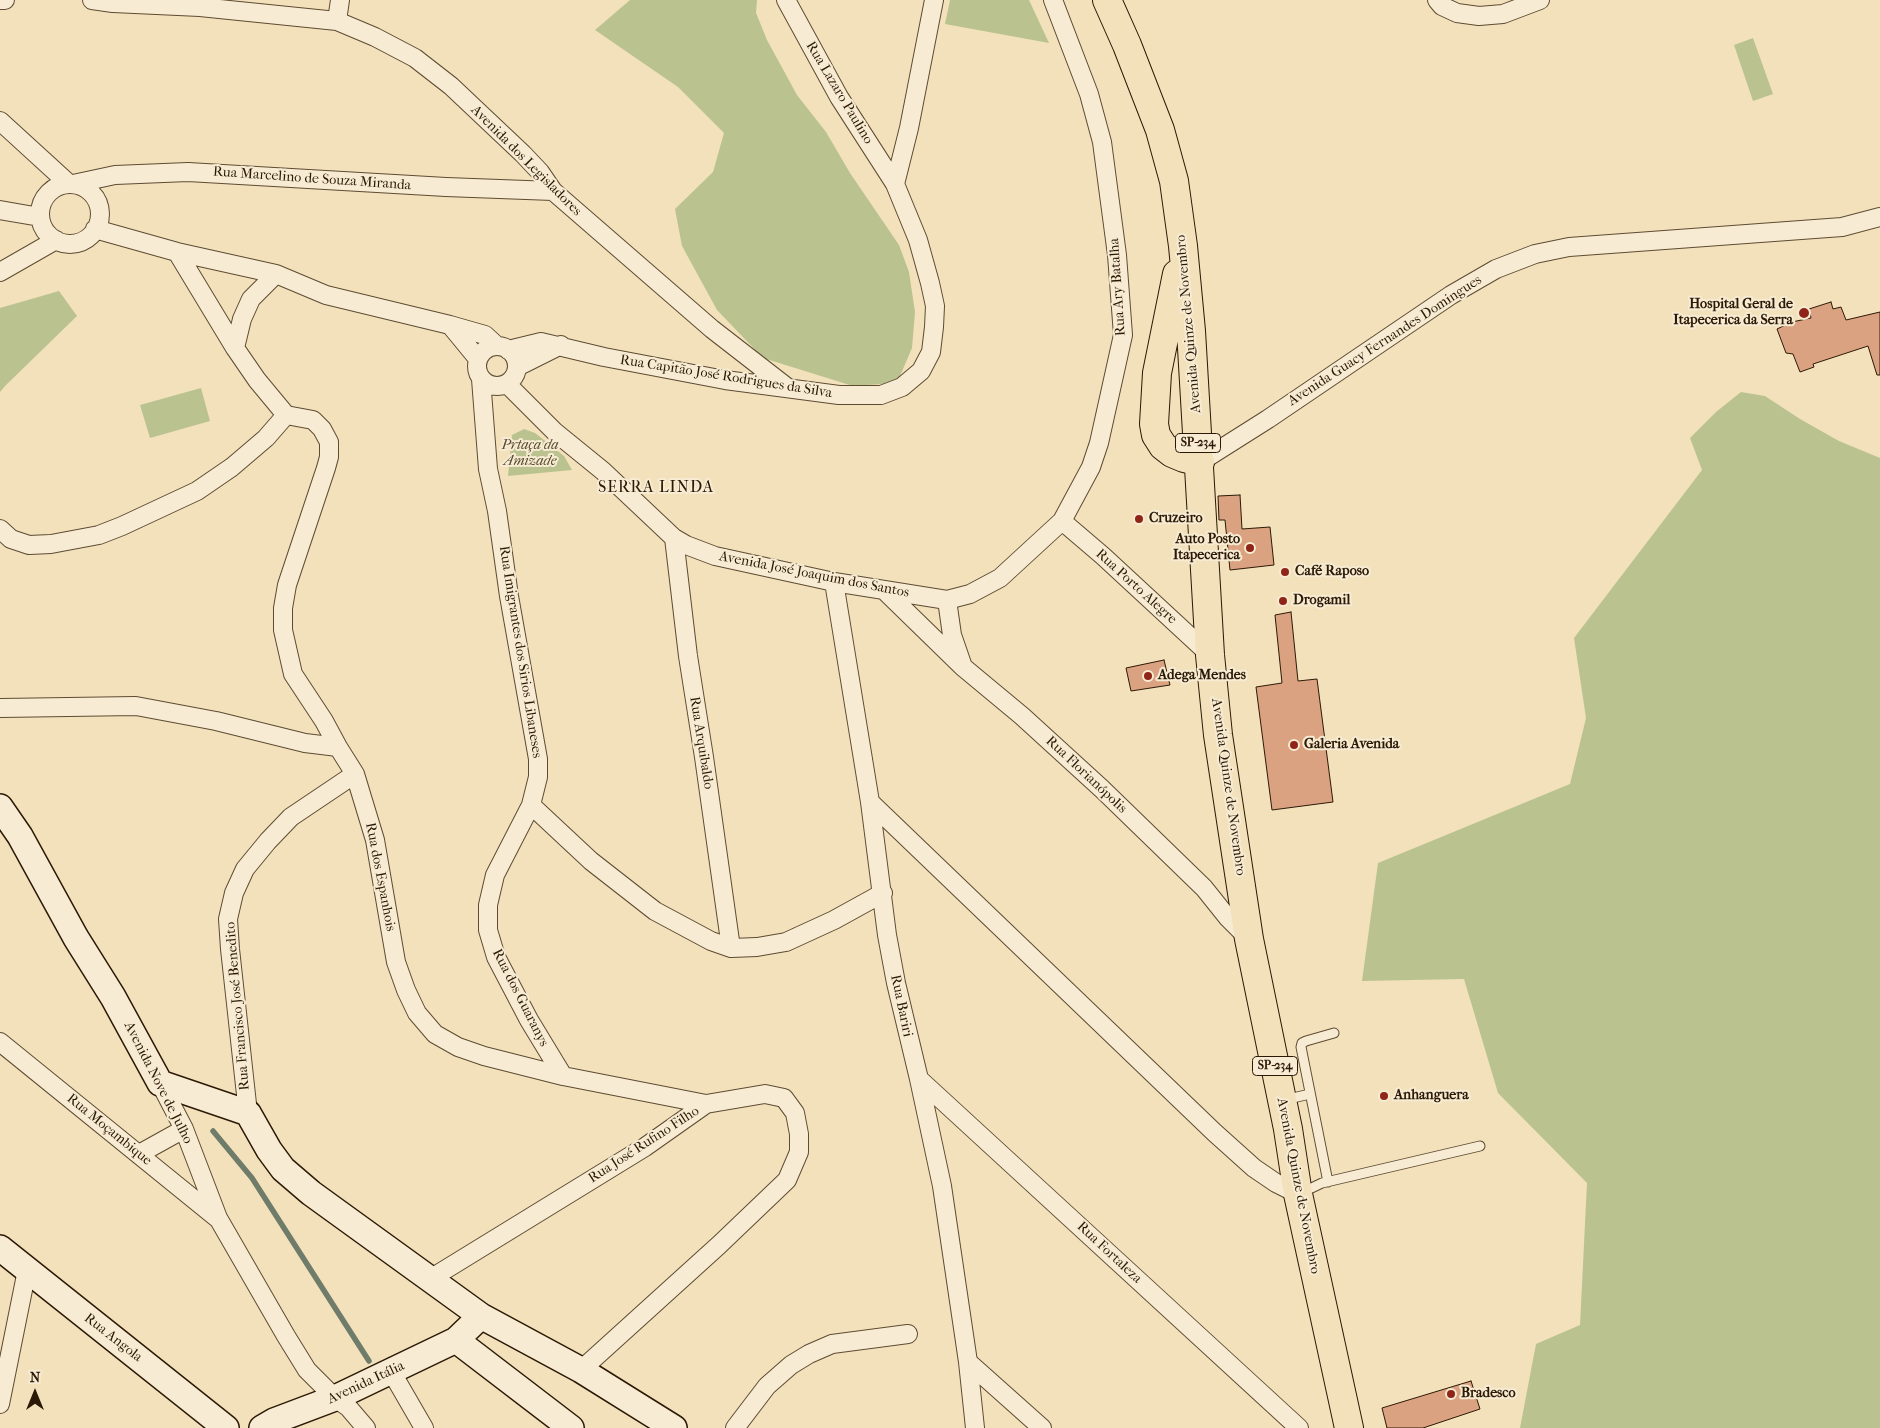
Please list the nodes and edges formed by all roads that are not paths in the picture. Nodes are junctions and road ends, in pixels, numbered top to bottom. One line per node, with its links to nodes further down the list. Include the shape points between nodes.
1 (0, 0): 2 (street)
2 (5, 0)
3 (92, 0): 11 (street, Avenida dos Legisladores)
4 (340, 0): 12 (street)
5 (786, 0): 15 (street, Rua Lazaro Paulino, via 838,97)
6 (934, 0): 15 (street)
7 (1053, 0): 37 (street, Rua Ary Batalha, via 1089,94 1102,142 1117,255 1123,335 1091,467)
8 (1107, 0): 22 (main road, Avenida Quinze de Novembro / SP-234, via 1160,130 1174,181)
9 (1437, 0): 10 (street, via 1457,13 1479,16 1503,14)
10 (1540, 0)
11 (111, 1): 12 (street, Avenida dos Legisladores)
12 (337, 21): 16 (street, Avenida dos Legisladores, via 375,36 415,58 451,86 523,154)
13 (0, 121): 14 (street)
14 (71, 184): 16 (street, Rua Marcelino de Souza Miranda, via 115,175 188,172); 18 (street, via 51,190 40,207); 20 (street, via 79,185 95,197 100,216)
15 (895, 184): 33 (street, Rua Capitão José Rodrigues da Silva, via 918,240 930,283 934,306 931,352 921,371 902,387 882,395 839,395)
16 (553, 191): 33 (street, Avenida dos Legisladores, via 712,329)
17 (0, 210): 18 (street)
18 (40, 217): 21 (street, via 42,226)
19 (1880, 218): 36 (street, Avenida Guacy Fernandes Domingues, via 1842,227 1569,247 1535,254 1496,269 1451,295)
20 (95, 229): 21 (street, via 84,240 75,243); 23 (street)
21 (56, 240): 24 (street)
22 (1183, 246): 36 (main road, Avenida Quinze de Novembro / SP-234); 36 (main road, via 1157,373 1154,424 1163,446 1172,453)
23 (176, 252): 25 (street); 28 (street)
24 (0, 272)
25 (276, 274): 26 (street, via 326,295); 28 (street, via 251,299)
26 (450, 325): 29 (street, via 485,335); 30 (street)
27 (561, 346): 29 (street, Rua Capitão José Rodrigues da Silva, via 541,342); 31 (street); 33 (street, Rua Capitão José Rodrigues da Silva, via 725,380)
28 (235, 348): 34 (street)
29 (503, 348): 30 (street, via 486,350); 31 (street, via 515,357)
30 (478, 359): 32 (street, via 477,370)
31 (509, 378): 32 (street, via 489,385); 35 (street, Rua Imigrantes dos Sirios Libaneses); 39 (street, Avenida José Joaquim dos Santos, via 548,425)
32 (481, 380): 35 (street, Rua Imigrantes dos Sirios Libaneses)
33 (790, 389)
34 (286, 415): 38 (street, via 266,438 197,491 122,526 99,535 51,544 29,544 11,539); 46 (street, Rua dos Espanhois, via 313,420 328,442 326,468 287,585 283,630 293,674)
35 (486, 446): 49 (street, Rua Imigrantes dos Sirios Libaneses, via 538,759 538,777)
36 (1200, 462): 43 (main road, Avenida Quinze de Novembro / SP-234)
37 (1062, 521): 42 (street, Rua Ary Batalha, via 1000,578 970,594); 43 (street, Rua Porto Alegre)
38 (0, 529)
39 (674, 538): 40 (street, Avenida José Joaquim dos Santos, via 715,556); 55 (street, Rua Arquibaldo)
40 (834, 582): 41 (street, Avenida José Joaquim dos Santos); 48 (street, Rua Bariri)
41 (885, 591): 42 (street, Avenida José Joaquim dos Santos); 44 (street, Rua Florianópolis)
42 (947, 600): 44 (street, via 952,635)
43 (1210, 655): 53 (main road, Avenida Quinze de Novembro / SP-234, via 1218,735)
44 (963, 666): 51 (street, Rua Florianópolis, via 1102,789)
45 (0, 708): 46 (street, via 136,706 305,743)
46 (338, 747): 47 (street, Rua dos Espanhois)
47 (355, 774): 58 (street, Rua dos Espanhois, via 375,840 396,962 417,1013 436,1034 458,1047); 64 (street, Rua Francisco José Benedito, via 291,817 245,870 234,893 228,919)
48 (870, 802): 52 (street, Rua Bariri); 69 (street, via 1254,1168)
49 (531, 805): 55 (street, via 591,862 656,911 711,941); 58 (street, Rua dos Guaranys, via 495,875 488,905 488,930 504,973)
50 (0, 807): 60 (main road, Avenida Nove de Julho, via 20,836)
51 (1204, 888): 53 (street); 54 (street, Rua Florianópolis)
52 (883, 893): 55 (street, via 786,942); 59 (street, Rua Bariri, via 896,984)
53 (1244, 896): 54 (main road, Avenida Quinze de Novembro / SP-234)
54 (1249, 939): 62 (main road, Avenida Quinze de Novembro / SP-234)
55 (731, 948)
56 (1334, 1033): 61 (lane, via 1302,1043)
57 (0, 1042): 67 (street, Rua Moçambique)
58 (563, 1076): 63 (street, Rua dos Espanhois)
59 (919, 1079): 77 (street, Rua Bariri, via 942,1186); 91 (street, Rua Fortaleza)
60 (160, 1083): 64 (main road); 65 (street, Avenida Nove de Julho)
61 (1310, 1094): 62 (lane); 68 (lane)
62 (1282, 1100): 69 (main road, Avenida Quinze de Novembro / SP-234)
63 (706, 1104): 73 (street, Rua José Rufino Filho, via 645,1147); 78 (street, Rua José Rufino Filho, via 765,1094 784,1098 795,1113 799,1134 798,1152 787,1180)
64 (248, 1113): 73 (main road, via 283,1169 311,1194)
65 (184, 1129): 67 (street); 70 (street, Avenida Nove de Julho)
66 (1480, 1146): 68 (lane)
67 (139, 1154): 70 (street, Rua Moçambique)
68 (1328, 1182): 69 (lane)
69 (1298, 1194): 92 (main road, Avenida Quinze de Novembro / SP-234)
70 (218, 1218): 80 (street, Avenida Nove de Julho, via 307,1370)
71 (0, 1248): 72 (main road, Rua Angola)
72 (27, 1270): 81 (street); 83 (main road, Rua Angola)
73 (430, 1279): 74 (main road)
74 (481, 1316): 76 (main road, Avenida Itália); 78 (main road)
75 (908, 1334): 88 (street, via 832,1344 809,1354 767,1386)
76 (456, 1340): 79 (main road, Avenida Itália); 86 (main road)
77 (968, 1362): 89 (street, Rua Bariri); 90 (street)
78 (581, 1370): 87 (main road)
79 (391, 1371): 80 (main road, Avenida Itália); 85 (street)
80 (335, 1398): 82 (main road, Avenida Itália); 84 (street, Avenida Nove de Julho, via 348,1407)
81 (0, 1404)
82 (268, 1424): 83 (main road, Avenida Itália)
83 (225, 1428)
84 (366, 1428)
85 (424, 1428)
86 (571, 1428)
87 (674, 1428)
88 (735, 1428)
89 (975, 1428)
90 (1042, 1428)
91 (1299, 1428)
92 (1349, 1428)

